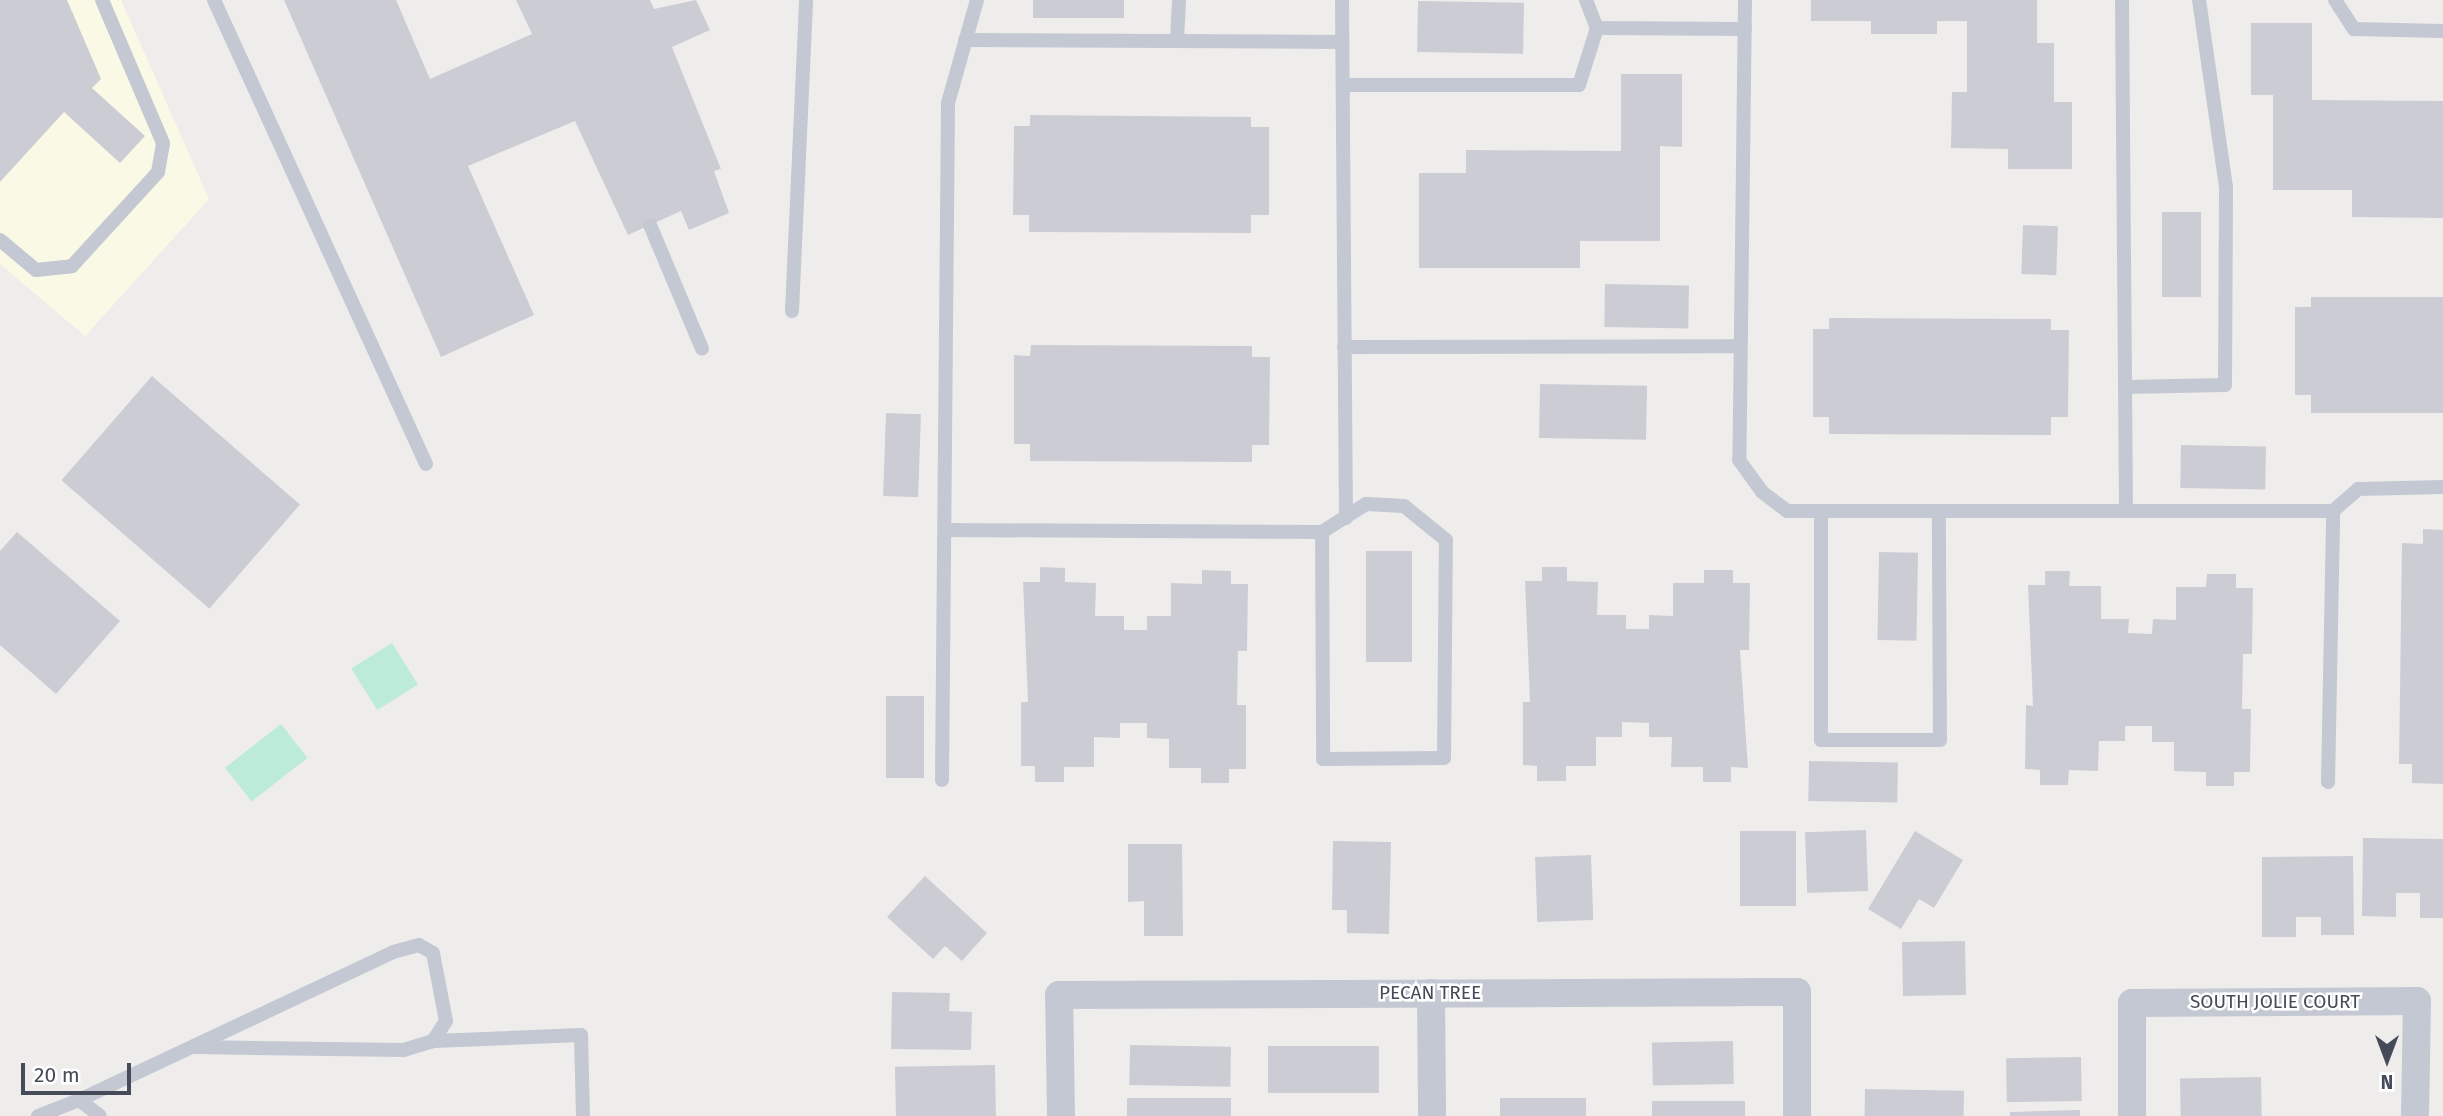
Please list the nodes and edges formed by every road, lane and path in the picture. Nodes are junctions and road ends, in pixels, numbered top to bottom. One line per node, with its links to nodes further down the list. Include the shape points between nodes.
1 (102, 0): 20 (lane, via 163,143 158,172 72,267 36,270)
2 (214, 0): 26 (lane)
3 (806, 0): 21 (lane)
4 (977, 0): 15 (lane)
5 (1179, 0): 16 (lane)
6 (1342, 0): 17 (lane)
7 (1586, 0): 12 (lane)
8 (1745, 0): 13 (lane)
9 (2122, 0): 25 (lane)
10 (2199, 0): 25 (lane, via 2226,187 2225,385)
11 (2335, 0): 14 (lane, via 2354,29)
12 (1597, 28): 13 (lane); 18 (lane, via 1579,85)
13 (1745, 29): 22 (lane)
14 (2443, 31)
15 (965, 40): 16 (lane); 33 (lane, via 948,103)
16 (1177, 41): 17 (lane)
17 (1342, 42): 18 (lane)
18 (1343, 85): 23 (lane)
19 (650, 225): 24 (lane)
20 (0, 240)
21 (792, 311)
22 (1740, 346): 23 (lane); 28 (lane, via 1739,460 1762,492 1787,511)
23 (1345, 348): 32 (lane)
24 (702, 349)
25 (2126, 387): 30 (lane)
26 (426, 464)
27 (2443, 486): 31 (lane, via 2358,489)
28 (1821, 511): 29 (lane); 29 (lane, via 1821,740 1940,740)
29 (1940, 511): 30 (lane)
30 (2126, 511): 31 (lane)
31 (2333, 511): 36 (lane)
32 (1346, 518): 34 (lane); 34 (lane, via 1367,504 1404,506 1446,540 1444,758 1323,759)
33 (945, 530): 34 (lane); 35 (lane)
34 (1322, 532)
35 (942, 780)
36 (2328, 782)
37 (1431, 993): 44 (street, PECAN TREE, via 1059,995); 45 (street); 46 (street, PECAN TREE, via 1797,992)
38 (433, 1041): 39 (lane, via 404,1050); 39 (lane, via 446,1021 433,953 419,945); 43 (lane, via 581,1035)
39 (196, 1047): 40 (lane)
40 (79, 1100): 41 (lane); 42 (lane)
41 (38, 1116)
42 (100, 1116)
43 (583, 1116)
44 (1061, 1116)
45 (1432, 1116)
46 (1797, 1116)
47 (2132, 1116): 48 (street, SOUTH JOLIE COURT, via 2132,1003 2417,1001)
48 (2415, 1116)

